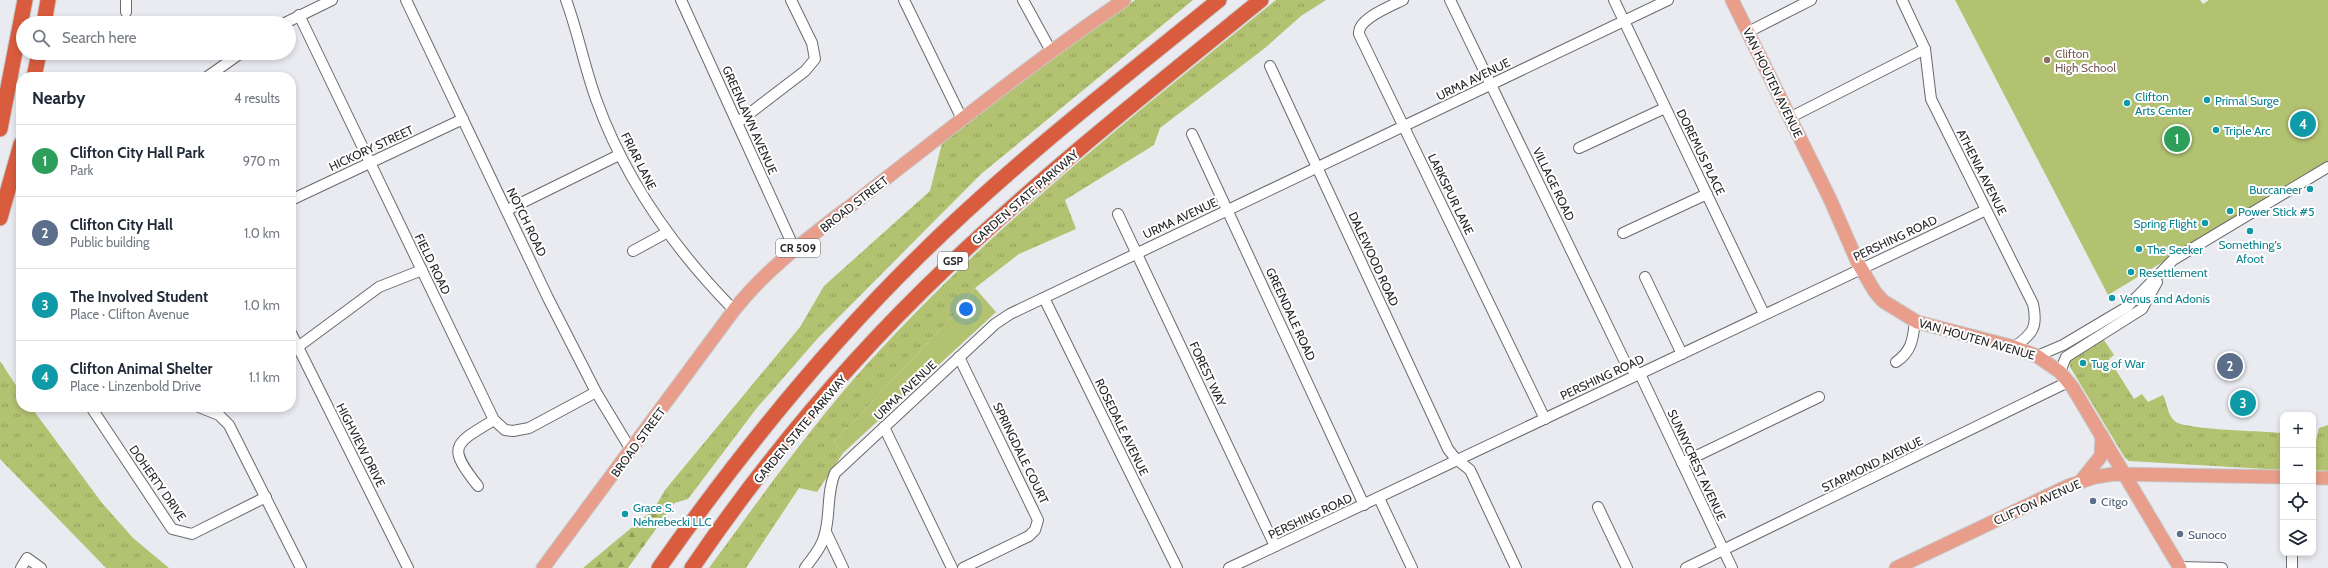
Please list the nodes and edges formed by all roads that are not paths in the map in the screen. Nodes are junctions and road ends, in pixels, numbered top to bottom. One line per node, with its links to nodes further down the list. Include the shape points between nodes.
1 (16, 0): 44 (highway)
2 (25, 0): 24 (highway)
3 (48, 0): 25 (highway)
4 (126, 0): 22 (street)
5 (332, 0): 23 (street)
6 (406, 0): 40 (street, NOTCH ROAD)
7 (566, 0): 47 (street, FRIAR LANE, via 596,99)
8 (681, 0): 42 (street, GREENLAWN AVENUE)
9 (791, 0): 42 (street, via 812,43 815,59 805,71)
10 (904, 0): 41 (street)
11 (1023, 0): 31 (street)
12 (1124, 0): 31 (main road, BROAD STREET / CR 509)
13 (1219, 0): 111 (highway, GSP, via 988,190 900,274 753,440)
14 (1261, 0): 112 (highway, GARDEN STATE PARKWAY / GSP, via 1020,200 948,266 880,335 814,409 766,468)
15 (1403, 0): 43 (street, LARKSPUR LANE, via 1363,22 1359,31)
16 (1450, 0): 37 (street, VILLAGE ROAD)
17 (1614, 0): 27 (street, DOREMUS PLACE)
18 (1668, 0): 27 (street, URMA AVENUE)
19 (1732, 0): 28 (main road, VAN HOUTEN AVENUE)
20 (1811, 0): 28 (street)
21 (1902, 0): 30 (street, ATHENIA AVENUE)
22 (126, 12)
23 (299, 15): 26 (street); 49 (street, FIELD ROAD)
24 (22, 16)
25 (45, 16)
26 (296, 17)
27 (1624, 21): 37 (street, URMA AVENUE); 38 (street, DOREMUS PLACE)
28 (1748, 32): 39 (main road, VAN HOUTEN AVENUE)
29 (16, 46): 44 (highway)
30 (1925, 49): 39 (street); 56 (street, ATHENIA AVENUE, via 1931,100)
31 (1051, 51): 41 (main road, BROAD STREET / CR 509)
32 (38, 60): 35 (highway)
33 (231, 60): 36 (street)
34 (1270, 66): 50 (street, DALEWOOD ROAD)
35 (35, 72)
36 (214, 72)
37 (1491, 84): 43 (street, URMA AVENUE); 79 (street, VILLAGE ROAD, via 1627,366)
38 (1665, 108): 46 (street); 52 (street, DOREMUS PLACE)
39 (1791, 117): 64 (main road, VAN HOUTEN AVENUE)
40 (463, 119): 49 (street, HICKORY STREET); 55 (street, NOTCH ROAD)
41 (962, 119): 61 (main road, BROAD STREET / CR 509)
42 (737, 123): 61 (street, GREENLAWN AVENUE)
43 (1404, 126): 50 (street, URMA AVENUE); 85 (street, LARKSPUR LANE)
44 (0, 128)
45 (1192, 134): 54 (street, GREENDALE ROAD)
46 (1579, 148)
47 (619, 155): 55 (street); 59 (street, FRIAR LANE)
48 (16, 162): 58 (highway)
49 (370, 162): 53 (street, HICKORY STREET); 66 (street, FIELD ROAD)
50 (1317, 167): 54 (street, URMA AVENUE); 90 (street, DALEWOOD ROAD, via 1448,449)
51 (2328, 167): 65 (street, via 2179,256)
52 (1707, 194): 60 (street); 70 (street, DOREMUS PLACE)
53 (296, 198)
54 (1229, 209): 63 (street, URMA AVENUE); 100 (street, GREENDALE ROAD)
55 (507, 210): 81 (street, NOTCH ROAD)
56 (1986, 210): 64 (street, PERSHING ROAD); 73 (street, ATHENIA AVENUE, via 2034,308 2034,328 2028,338)
57 (1118, 214): 63 (street, FOREST WAY)
58 (0, 218)
59 (666, 233): 62 (street); 69 (street, FRIAR LANE, via 701,276)
60 (1624, 233)
61 (795, 250): 69 (main road, BROAD STREET / CR 509, via 755,286)
62 (633, 251)
63 (1137, 253): 68 (street, URMA AVENUE); 103 (street, FOREST WAY)
64 (1861, 268): 70 (street, PERSHING ROAD); 71 (main road, VAN HOUTEN AVENUE, via 1883,301)
65 (2165, 268): 76 (street, via 2127,308 2063,346); 80 (street, via 2142,309 2066,357)
66 (422, 270): 72 (street, via 379,287); 86 (street, FIELD ROAD)
67 (1645, 277): 75 (street)
68 (1044, 298): 77 (street, URMA AVENUE, via 995,324); 117 (street, ROSEDALE AVENUE)
69 (734, 310): 89 (main road, BROAD STREET / CR 509)
70 (1764, 314): 75 (street, PERSHING ROAD)
71 (1915, 321): 73 (main road, VAN HOUTEN AVENUE); 78 (street, via 1912,345)
72 (296, 348)
73 (2014, 348): 76 (main road, VAN HOUTEN AVENUE)
74 (296, 353): 109 (street, HIGHVIEW DRIVE)
75 (1682, 354): 79 (street, PERSHING ROAD)
76 (2037, 356): 80 (main road, VAN HOUTEN AVENUE)
77 (959, 357): 87 (street, URMA AVENUE); 116 (street, SPRINGDALE COURT, via 1038,520 1036,530 1029,536)
78 (1896, 362)
79 (1640, 374): 85 (street, PERSHING ROAD); 91 (street, SUNNYCREST AVENUE)
80 (2064, 377): 88 (main road, VAN HOUTEN AVENUE); 104 (street, STARMOND AVENUE)
81 (596, 392): 86 (street, via 522,430 505,430); 89 (street, NOTCH ROAD)
82 (1819, 397): 91 (street)
83 (94, 412): 98 (street, DOHERTY DRIVE, via 168,524 177,532 192,534)
84 (218, 412): 98 (street, via 229,424)
85 (1545, 419): 90 (street, PERSHING ROAD)
86 (494, 420): 97 (street, via 463,439 458,447 459,462)
87 (884, 427): 102 (street, URMA AVENUE, via 835,473 829,493); 115 (street)
88 (2102, 436): 92 (main road, VAN HOUTEN AVENUE); 96 (main road, via 2101,456)
89 (631, 450): 110 (main road, BROAD STREET / CR 509)
90 (1458, 460): 99 (street, PERSHING ROAD); 120 (street, DALEWOOD ROAD, via 1470,470)
91 (1682, 463): 104 (street, SUNNYCREST AVENUE)
92 (2125, 475): 93 (main road, CLIFTON AVENUE); 96 (main road, CLIFTON AVENUE, via 2104,475); 125 (main road, VAN HOUTEN AVENUE)
93 (2280, 478)
94 (2316, 478): 95 (main road)
95 (2328, 478)
96 (2080, 482): 124 (main road, CLIFTON AVENUE, via 2043,497)
97 (478, 486)
98 (266, 497): 108 (street)
99 (1379, 498): 100 (street, PERSHING ROAD); 119 (street)
100 (1364, 505): 103 (street, PERSHING ROAD)
101 (1598, 507): 121 (street)
102 (826, 532): 113 (street, URMA AVENUE, via 820,548); 114 (street)
103 (1275, 546): 118 (street, PERSHING ROAD)
104 (1723, 549): 122 (street, STARMOND AVENUE); 123 (street, SUNNYCREST AVENUE)
105 (2292, 556): 127 (street)
106 (21, 568): 107 (street, via 27,558)
107 (41, 568)
108 (301, 568)
109 (408, 568)
110 (543, 568)
111 (660, 568)
112 (692, 568)
113 (805, 568)
114 (844, 568)
115 (952, 568)
116 (963, 568)
117 (1177, 568)
118 (1231, 568)
119 (1412, 568)
120 (1516, 568)
121 (1627, 568)
122 (1686, 568)
123 (1732, 568)
124 (1896, 568)
125 (2180, 568): 126 (street)
126 (2222, 568)
127 (2292, 568)

